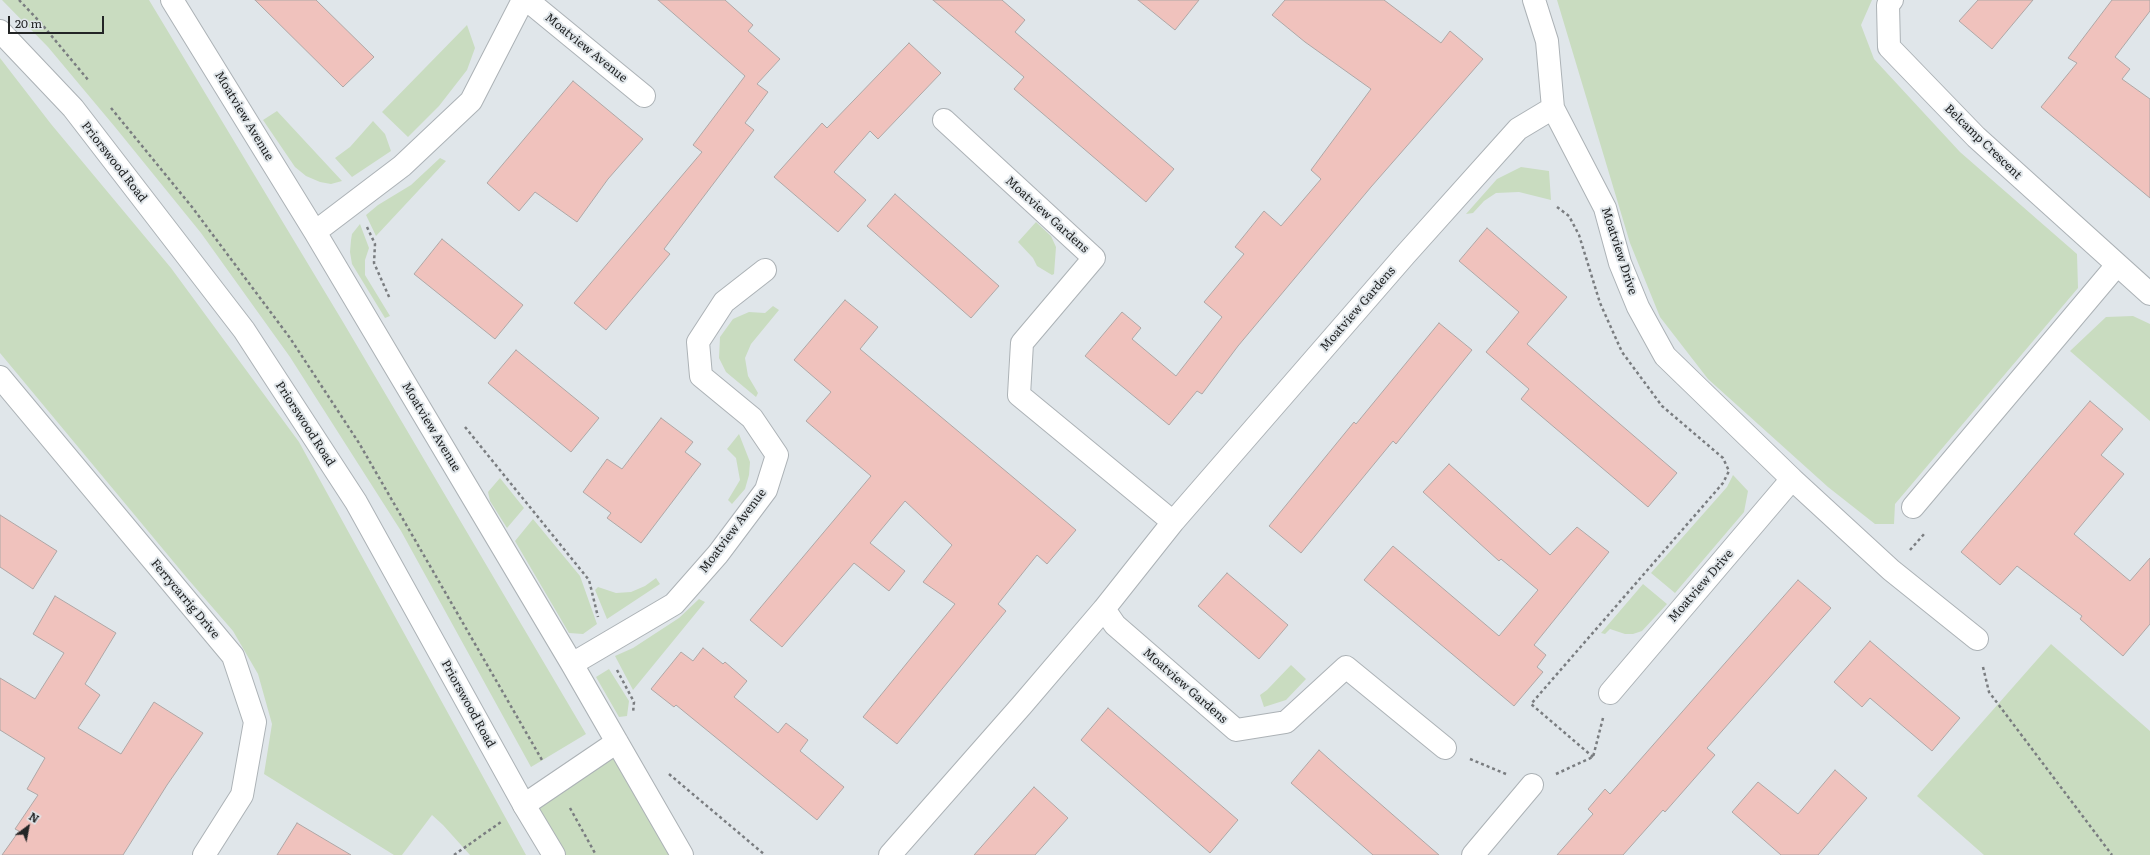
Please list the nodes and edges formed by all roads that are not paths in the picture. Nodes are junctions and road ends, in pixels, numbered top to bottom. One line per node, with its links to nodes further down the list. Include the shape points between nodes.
1 (172, 0): 10 (street, Moatview Avenue)
2 (523, 0): 10 (street, via 471,101 402,166)
3 (527, 0): 7 (street, Moatview Avenue)
4 (1534, 0): 8 (street, Moatview Drive, via 1547,41)
5 (1892, 0): 11 (street, Belcamp Crescent, via 1888,5 1889,47 1976,137)
6 (0, 31): 25 (street, Priorswood Road, via 73,108 244,330 356,502)
7 (644, 96)
8 (1553, 108): 15 (street, Moatview Drive, via 1606,208 1620,263 1635,300 1665,356); 17 (street, Moatview Gardens, via 1518,129)
9 (944, 120): 17 (street, Moatview Gardens, via 1094,258 1022,343 1019,395)
10 (315, 232): 20 (street, Moatview Avenue)
11 (2117, 265): 13 (street, Belcamp Crescent); 16 (street)
12 (765, 270): 20 (street, Moatview Avenue, via 724,302 698,342 701,376 752,418 777,455 766,490 718,554 674,604)
13 (2150, 294)
14 (0, 377): 26 (street, Ferrycarrig Drive, via 233,656 255,722 242,796)
15 (1792, 480): 19 (street, Moatview Drive, via 1891,570); 21 (street, Moatview Drive)
16 (1913, 506)
17 (1173, 522): 18 (street, Moatview Gardens)
18 (1104, 608): 23 (street, Moatview Gardens, via 1115,625 1236,730 1286,722 1346,667); 29 (street, Moatview Gardens)
19 (1976, 639)
20 (572, 664): 22 (street, Moatview Avenue)
21 (1610, 693)
22 (617, 742): 25 (street); 28 (street, Moatview Avenue)
23 (1445, 748)
24 (1532, 785): 30 (street)
25 (524, 805): 27 (street, Priorswood Road)
26 (204, 855)
27 (554, 855)
28 (682, 855)
29 (890, 855)
30 (1473, 855)

